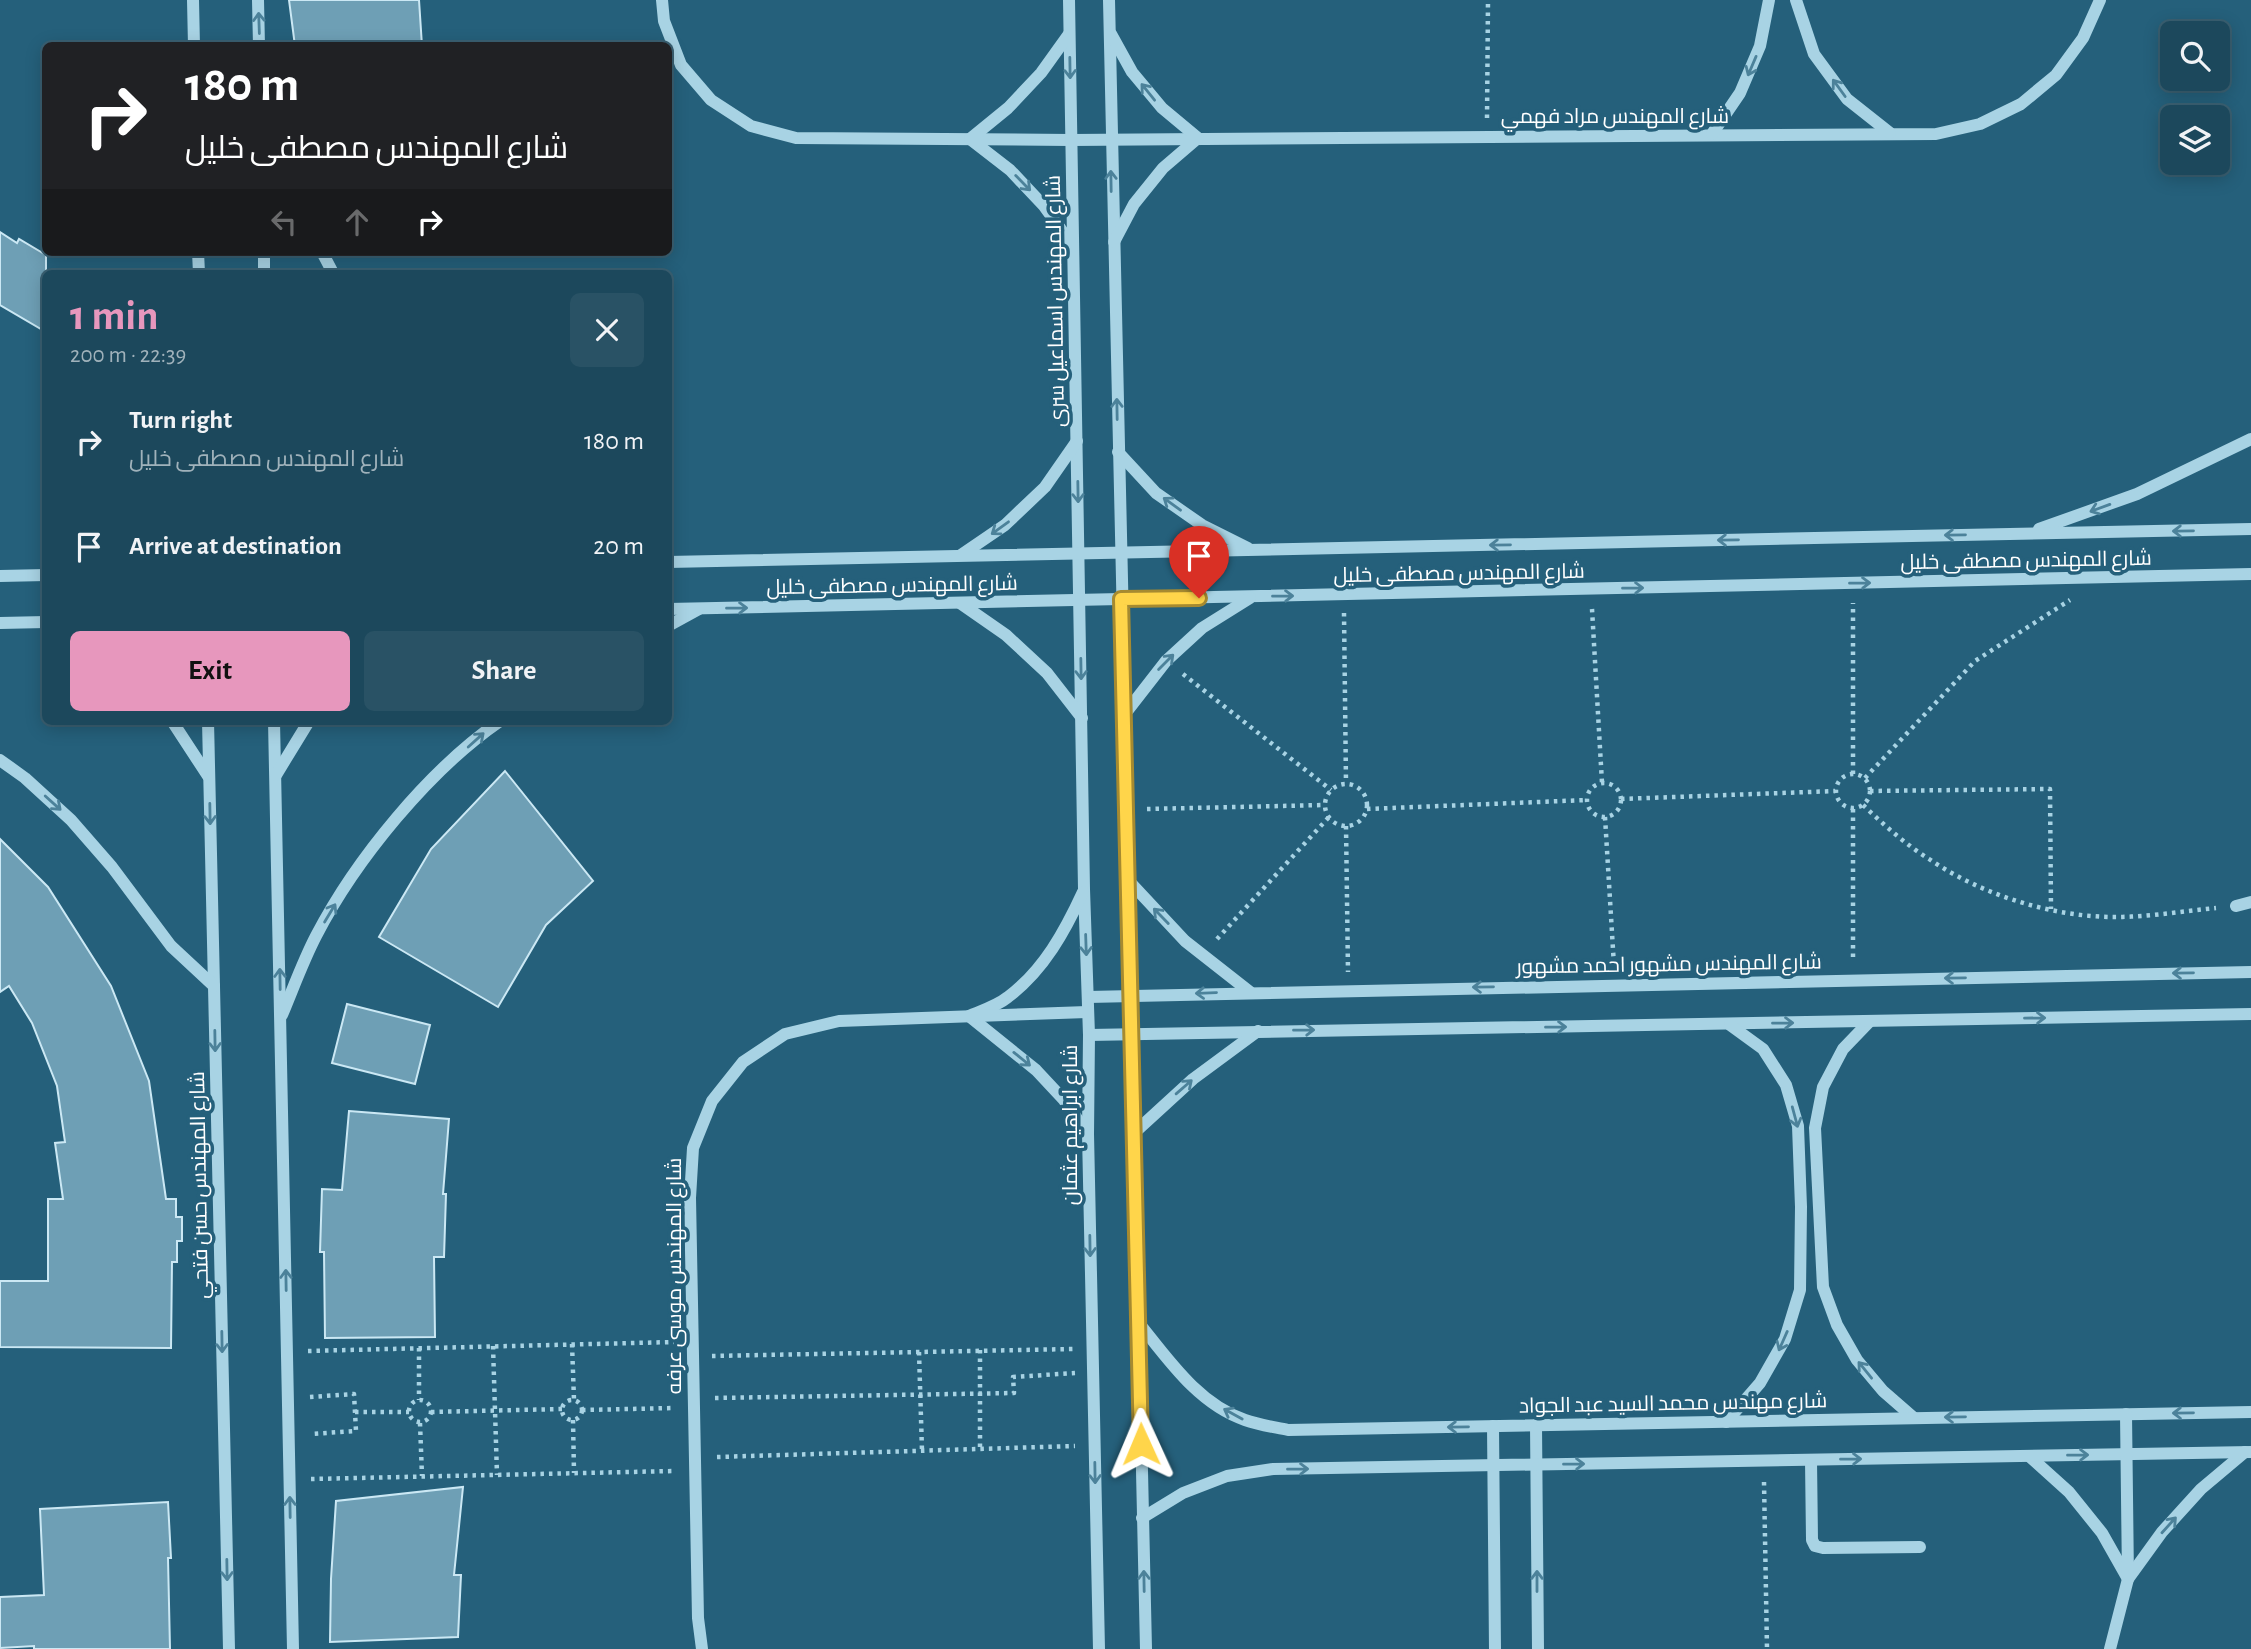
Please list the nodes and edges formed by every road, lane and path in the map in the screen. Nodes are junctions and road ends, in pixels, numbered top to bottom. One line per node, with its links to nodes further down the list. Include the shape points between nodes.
1 (193, 0): 12 (street)
2 (258, 0): 13 (street, one-way to 2)
3 (662, 0): 18 (street, شارع المهندس مراد فهمي, via 664,21 681,65 711,100 751,126 796,138)
4 (1069, 0): 11 (street, شارع المهندس اسماعيل سرى)
5 (1109, 0): 10 (street)
6 (1488, 0): 16 (path)
7 (1769, 0): 15 (street, one-way to 15, via 1760,46 1740,93)
8 (1796, 0): 14 (street, one-way to 8, via 1847,99 1814,54)
9 (2099, 0): 14 (street, شارع المهندس مراد فهمي, via 2083,38 2056,75 2021,104 1980,124 1936,134)
10 (1109, 31): 17 (street, one-way to 10, via 1162,108 1132,72); 19 (street)
11 (1069, 34): 18 (street, via 1041,73); 20 (street, شارع المهندس اسماعيل سرى, one-way to 20)
12 (194, 42)
13 (259, 42)
14 (1890, 133): 15 (street, شارع المهندس مراد فهمي)
15 (1712, 134): 16 (street, شارع المهندس مراد فهمي)
16 (1487, 136): 17 (street, شارع المهندس مراد فهمي)
17 (1198, 138): 19 (street, شارع المهندس مراد فهمي); 21 (street, via 1163,168 1134,204)
18 (971, 139): 20 (street, شارع المهندس مراد فهمي); 22 (street, one-way to 22, via 1010,170)
19 (1110, 139): 20 (street, شارع المهندس مراد فهمي); 21 (street, one-way to 19)
20 (1071, 140): 22 (street, شارع المهندس اسماعيل سرى)
21 (1113, 245): 25 (street, one-way to 21)
22 (1073, 246): 24 (street, شارع المهندس اسماعيل سرى)
23 (2251, 439): 27 (street, one-way to 27, via 2137,494)
24 (1077, 441): 31 (street, شارع المهندس اسماعيل سرى, one-way to 31); 32 (street, one-way to 32, via 1045,487 1005,525)
25 (1118, 452): 28 (street, one-way to 25, via 1202,526 1156,493); 30 (street)
26 (2251, 529): 27 (street, شارع المهندس مصطفى خليل, one-way to 27)
27 (2027, 534): 28 (street, شارع المهندس مصطفى خليل, one-way to 28)
28 (1252, 550): 30 (street, شارع المهندس مصطفى خليل)
29 (672, 553): 33 (street)
30 (1120, 553): 31 (street, شارع المهندس مصطفى خليل); 43 (street)
31 (1079, 554): 32 (street, شارع المهندس مصطفى خليل); 44 (street, شارع المهندس اسماعيل سرى)
32 (960, 556): 33 (street, شارع المهندس مصطفى خليل)
33 (694, 561): 34 (street, شارع المهندس مصطفى خليل)
34 (672, 562)
35 (42, 575): 37 (street)
36 (2251, 575): 38 (street, شارع المهندس مصطفى خليل, one-way to 36)
37 (0, 576)
38 (1853, 583): 39 (street, شارع المهندس مصطفى خليل, one-way to 38); 60 (path)
39 (1591, 589): 40 (street, شارع المهندس مصطفى خليل); 65 (path)
40 (1344, 594): 41 (street, شارع المهندس مصطفى خليل, one-way to 40); 64 (path)
41 (1252, 597): 43 (street, شارع المهندس مصطفى خليل); 51 (street, via 1202,628)
42 (2075, 598): 63 (path, via 1975,662)
43 (1121, 599): 44 (street, شارع المهندس مصطفى خليل); 52 (street)
44 (1080, 600): 45 (street, شارع المهندس مصطفى خليل); 53 (street, شارع ابراهيم عثمان, one-way to 53)
45 (960, 603): 46 (street, شارع المهندس مصطفى خليل, one-way to 45); 53 (street, via 1006,635 1047,673)
46 (701, 608): 47 (street, شارع المهندس مصطفى خليل); 50 (street)
47 (672, 609)
48 (42, 622): 49 (street)
49 (0, 623)
50 (672, 624)
51 (1166, 661): 52 (street, one-way to 51); 66 (path)
52 (1124, 716): 73 (street)
53 (1082, 718): 80 (street, شارع ابراهيم عثمان)
54 (175, 725): 62 (street)
55 (208, 725): 62 (street, شارع المهندس حسن فتحي)
56 (274, 725): 61 (street)
57 (307, 725): 61 (street)
58 (494, 725): 96 (street, one-way to 58, via 316,936 363,860 420,791)
59 (0, 760): 88 (street, one-way to 88, via 71,820 171,946)
60 (1853, 774): 63 (path); 67 (path, via 1844,776)
61 (276, 775): 96 (street, one-way to 61)
62 (209, 778): 88 (street, شارع المهندس حسن فتحي, one-way to 88)
63 (1865, 778): 68 (path)
64 (1346, 783): 66 (path); 74 (path, via 1362,791)
65 (1602, 783): 69 (path, via 1615,787); 70 (path, via 1588,792)
66 (1331, 790): 71 (path)
67 (1835, 791): 69 (path); 75 (path, via 1844,807)
68 (1870, 791): 72 (path); 83 (path, via 2050,789)
69 (1621, 799): 77 (path, via 1619,808)
70 (1587, 800): 74 (path); 77 (path, via 1592,813)
71 (1325, 805): 73 (path); 76 (path)
72 (1863, 805): 75 (path); 83 (path, via 1895,835 1969,882)
73 (1126, 809): 79 (street)
74 (1367, 809): 78 (path, via 1355,824)
75 (1853, 809): 86 (path)
76 (1329, 817): 78 (path); 84 (path)
77 (1605, 817): 87 (path)
78 (1346, 826): 89 (path)
79 (1128, 880): 84 (street, one-way to 79); 91 (street)
80 (1084, 889): 92 (street, شارع ابراهيم عثمان, one-way to 92); 95 (street, via 1065,930 1039,967 1007,999)
81 (2251, 902): 82 (street)
82 (2236, 906): 83 (path, via 2116,917)
83 (2051, 909)
84 (1203, 955): 90 (street)
85 (2251, 972): 86 (street, شارع المهندس مشهور احمد مشهور, one-way to 86)
86 (1853, 980): 87 (street, شارع المهندس مشهور احمد مشهور)
87 (1615, 984): 89 (street, شارع المهندس مشهور احمد مشهور, one-way to 89)
88 (214, 986): 156 (street, شارع المهندس حسن فتحي, one-way to 156)
89 (1348, 990): 90 (street, شارع المهندس مشهور احمد مشهور)
90 (1250, 992): 91 (street, شارع المهندس مشهور احمد مشهور, one-way to 91)
91 (1131, 996): 92 (street, شارع المهندس مشهور احمد مشهور); 100 (street)
92 (1088, 997): 93 (street, شارع ابراهيم عثمان)
93 (1087, 1012): 95 (street, شارع المهندس موسى عرفه); 101 (street, شارع ابراهيم عثمان)
94 (2251, 1014): 97 (street, one-way to 94)
95 (969, 1016): 103 (street, one-way to 103, via 1036,1070); 107 (street, شارع المهندس موسى عرفه, via 839,1021 785,1034 743,1062 712,1101 693,1148)
96 (281, 1019): 113 (street, one-way to 96)
97 (1869, 1021): 98 (street, one-way to 97); 104 (street, via 1843,1049 1824,1087 1815,1128)
98 (1729, 1024): 99 (street, one-way to 98); 105 (street, one-way to 105, via 1763,1049 1786,1084 1798,1126)
99 (1258, 1031): 100 (street); 102 (street, one-way to 99, via 1193,1079)
100 (1132, 1034): 101 (street); 102 (street)
101 (1089, 1035): 103 (street, شارع ابراهيم عثمان)
102 (1134, 1133): 106 (street)
103 (1087, 1134): 111 (street, شارع ابراهيم عثمان, one-way to 111)
104 (1818, 1206): 105 (street); 131 (street, one-way to 104, via 1857,1360 1837,1325 1823,1287)
105 (1801, 1208): 133 (street, one-way to 133, via 1800,1290 1785,1339 1760,1383)
106 (1138, 1321): 136 (street, شارع مهندس محمد السيد عبد الجواد, one-way to 106, via 1288,1430 1244,1420 1206,1399); 153 (street)
107 (692, 1341): 108 (path); 115 (street, شارع المهندس موسى عرفه)
108 (572, 1344): 109 (path); 121 (path)
109 (494, 1346): 110 (path); 125 (path)
110 (419, 1348): 113 (path); 120 (path)
111 (1092, 1348): 112 (path); 116 (street, شارع ابراهيم عثمان)
112 (980, 1350): 114 (path); 117 (path)
113 (287, 1351): 119 (street)
114 (919, 1352): 115 (path); 118 (path)
115 (693, 1357): 122 (street, شارع المهندس موسى عرفه)
116 (1093, 1371): 117 (path, via 1013,1377 1014,1393); 138 (street, شارع ابراهيم عثمان)
117 (980, 1393): 118 (path); 139 (path)
118 (921, 1394): 122 (path); 140 (path)
119 (288, 1398): 126 (path, via 354,1394); 137 (street)
120 (419, 1400): 127 (path); 128 (path, via 430,1405)
121 (575, 1400): 123 (path); 124 (path)
122 (694, 1403): 124 (path); 146 (street, شارع المهندس موسى عرفه)
123 (562, 1409): 125 (path); 132 (path)
124 (582, 1410): 132 (path)
125 (496, 1411): 128 (path); 150 (path)
126 (355, 1412): 127 (path); 137 (path, via 356,1431)
127 (409, 1412): 134 (path)
128 (432, 1412): 134 (path)
129 (2251, 1412): 130 (street, شارع مهندس محمد السيد عبد الجواد, one-way to 130)
130 (2126, 1414): 131 (street, شارع مهندس محمد السيد عبد الجواد, one-way to 131); 142 (street)
131 (1914, 1418): 133 (street, شارع مهندس محمد السيد عبد الجواد)
132 (573, 1420): 149 (path)
133 (1726, 1422): 135 (street, شارع مهندس محمد السيد عبد الجواد)
134 (420, 1423): 151 (path)
135 (1536, 1425): 136 (street, شارع مهندس محمد السيد عبد الجواد); 147 (street)
136 (1493, 1426): 148 (street)
137 (289, 1435): 152 (street)
138 (1094, 1445): 139 (path); 159 (street, شارع ابراهيم عثمان, one-way to 159)
139 (980, 1449): 140 (path)
140 (922, 1451): 146 (path)
141 (2248, 1452): 142 (street); 155 (street, one-way to 141, via 2201,1489)
142 (2127, 1454): 143 (street, one-way to 142); 155 (street)
143 (2029, 1456): 144 (street, one-way to 143); 155 (street, via 2069,1492 2102,1533)
144 (1811, 1460): 145 (street); 154 (street, via 1815,1546)
145 (1764, 1461): 147 (street, one-way to 145); 163 (path)
146 (695, 1464): 149 (path); 158 (street, شارع المهندس موسى عرفه)
147 (1536, 1464): 148 (street); 162 (street, one-way to 147)
148 (1493, 1465): 153 (street, one-way to 148, via 1183,1493 1227,1476 1273,1469); 161 (street)
149 (574, 1473): 150 (path)
150 (497, 1475): 151 (path)
151 (422, 1476): 152 (path)
152 (289, 1479): 157 (street, one-way to 152)
153 (1143, 1518): 160 (street, one-way to 153)
154 (1920, 1547)
155 (2128, 1579): 164 (street)
156 (229, 1649)
157 (293, 1649)
158 (702, 1649)
159 (1099, 1649)
160 (1146, 1649)
161 (1495, 1649)
162 (1538, 1649)
163 (1767, 1649)
164 (2110, 1649)

